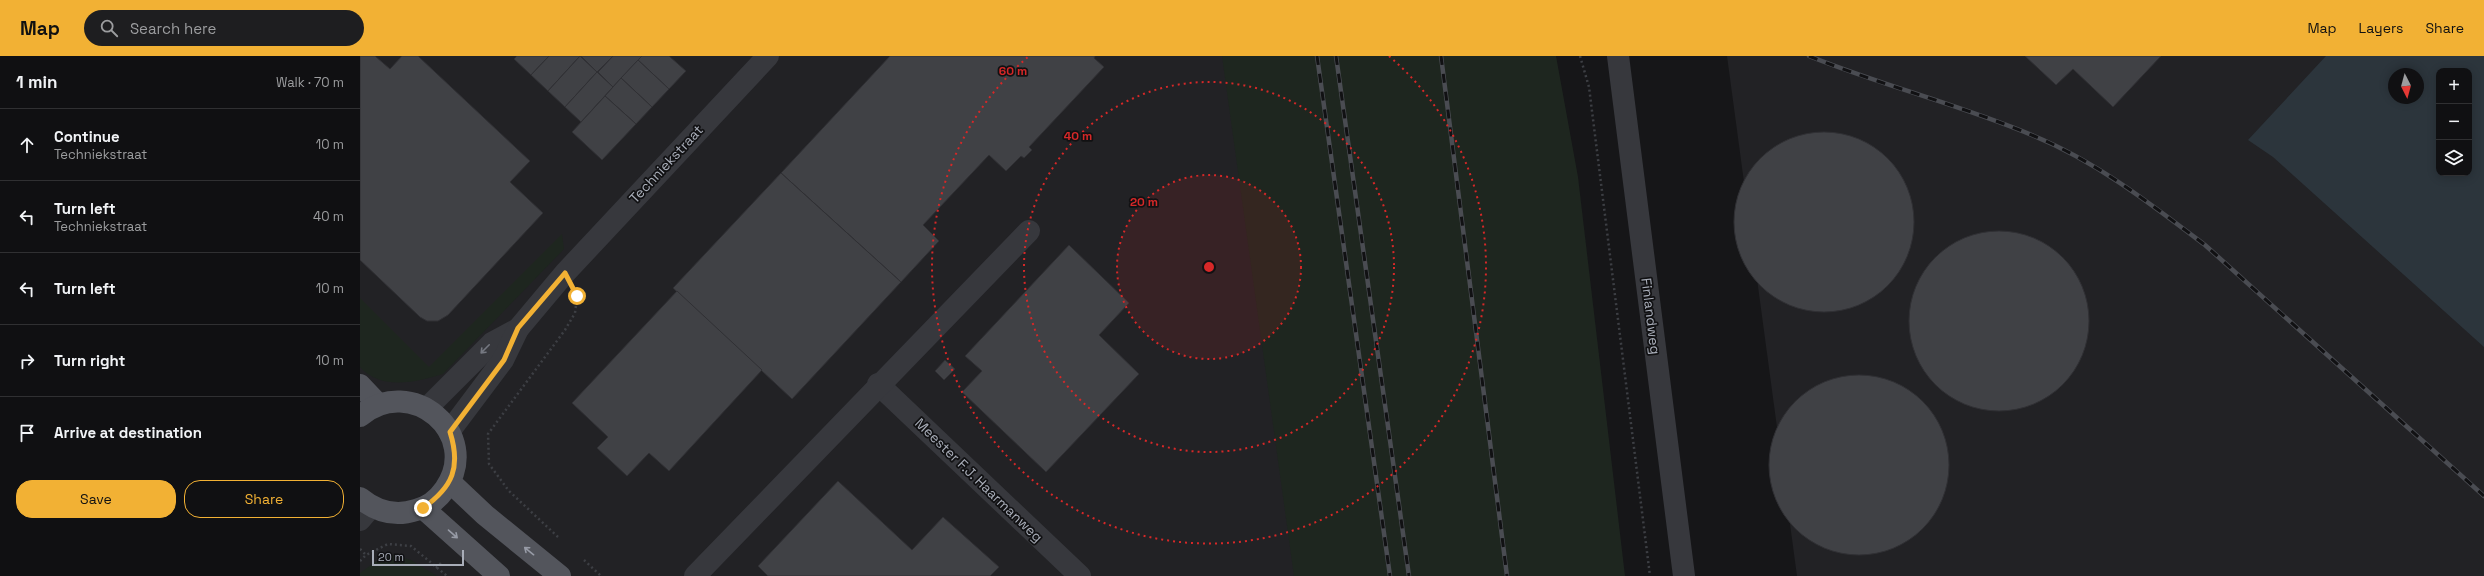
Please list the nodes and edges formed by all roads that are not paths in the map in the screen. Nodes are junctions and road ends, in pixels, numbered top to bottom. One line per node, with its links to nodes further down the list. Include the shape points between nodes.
1 (768, 56): 4 (street, Techniekstraat, via 565,273)
2 (1618, 56): 17 (street, Finlandweg)
3 (1029, 231): 5 (street)
4 (518, 328): 7 (street, Techniekstraat, one-way to 7, via 492,343); 9 (street, Techniekstraat, via 504,360)
5 (878, 384): 15 (street); 16 (street, Meester F.J. Haarmanweg)
6 (360, 385): 8 (main road)
7 (427, 408): 8 (main road, via 403,401); 9 (main road, via 440,418)
8 (369, 410)
9 (450, 432): 10 (main road, via 455,448 455,465)
10 (450, 482): 11 (main road, via 439,497); 14 (main road, one-way to 10, via 485,515)
11 (423, 508): 12 (main road, via 406,514); 13 (main road, one-way to 13)
12 (364, 509)
13 (499, 576)
14 (560, 576)
15 (695, 576)
16 (1080, 576)
17 (1684, 576)

